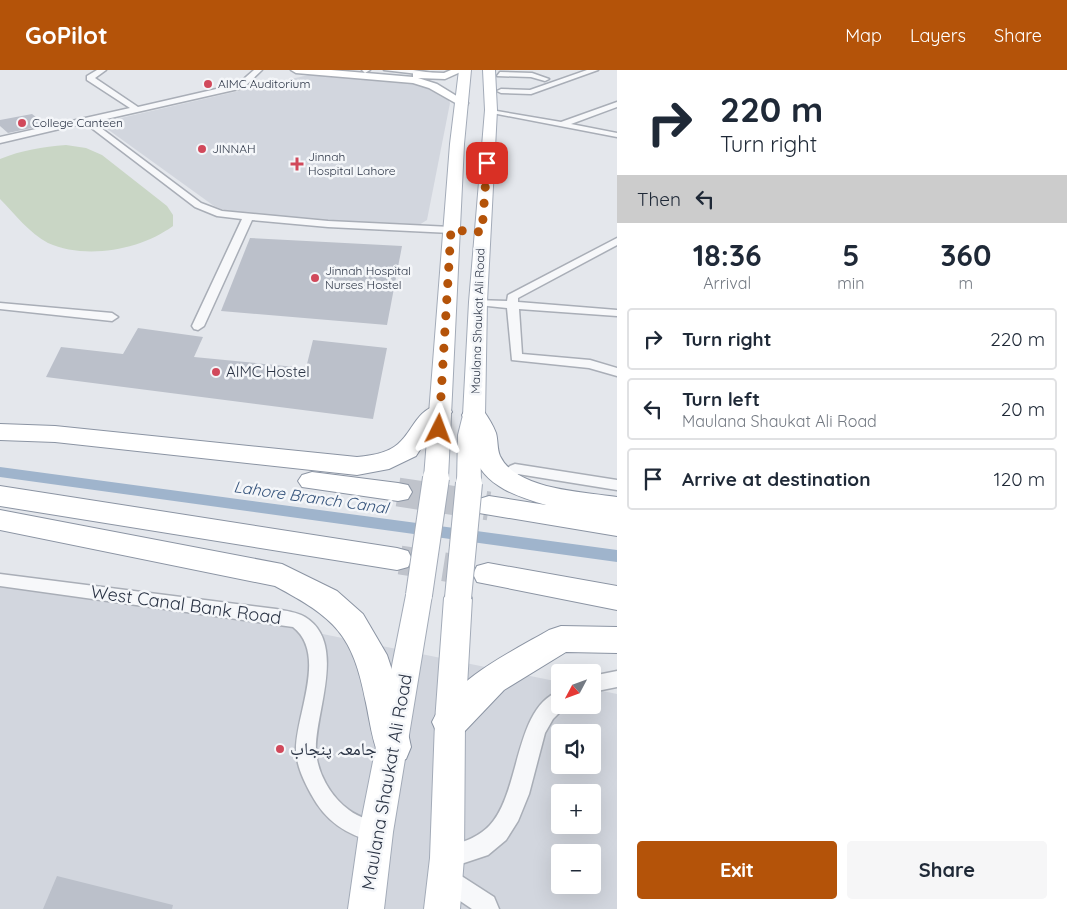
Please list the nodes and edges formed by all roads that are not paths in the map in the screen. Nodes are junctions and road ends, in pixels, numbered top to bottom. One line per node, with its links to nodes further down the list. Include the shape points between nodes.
1 (102, 70): 17 (street, via 90,78)
2 (258, 70): 17 (street, via 240,86)
3 (296, 70): 14 (main road, via 414,80 433,86)
4 (360, 70): 5 (main road)
5 (366, 70): 11 (main road, via 438,77)
6 (388, 70): 11 (street)
7 (460, 70): 11 (main road)
8 (594, 70): 15 (street)
9 (496, 71): 12 (street); 15 (main road, Maulana Shaukat Ali Road); 15 (street)
10 (567, 71): 12 (street)
11 (457, 73): 14 (main road)
12 (545, 79): 13 (street)
13 (521, 87)
14 (463, 103): 23 (main road)
15 (499, 104): 19 (street); 24 (main road, Maulana Shaukat Ali Road)
16 (617, 104): 19 (street)
17 (138, 110): 18 (street)
18 (87, 121): 21 (street); 22 (street, via 198,205 220,214)
19 (563, 125): 20 (street)
20 (617, 135)
21 (0, 140)
22 (248, 217): 23 (street); 31 (street)
23 (451, 230): 24 (main road); 33 (main road)
24 (482, 232): 26 (main road, Maulana Shaukat Ali Road)
25 (614, 246): 27 (street, via 520,292 512,297)
26 (478, 302): 27 (street); 34 (main road, Maulana Shaukat Ali Road)
27 (512, 304): 29 (street); 32 (street, via 516,357 590,364)
28 (0, 306): 30 (street)
29 (617, 313)
30 (112, 316)
31 (198, 326)
32 (617, 372)
33 (440, 412): 35 (highway, via 423,426 407,450 380,463 357,466 55,434); 54 (main road, Maulana Shaukat Ali Road, bridge, via 436,478)
34 (474, 415): 37 (highway, via 484,435 484,451 488,460); 53 (main road, Maulana Shaukat Ali Road, bridge, via 469,435 469,483)
35 (0, 432)
36 (0, 446): 39 (highway)
37 (505, 477): 38 (street, via 516,469); 42 (highway, via 531,491)
38 (617, 485)
39 (398, 492)
40 (0, 496): 45 (highway)
41 (489, 506): 44 (highway)
42 (617, 507)
43 (0, 520): 54 (highway, via 282,576 315,593 338,609 367,644)
44 (617, 526)
45 (397, 559)
46 (488, 574): 48 (highway)
47 (0, 580): 55 (street, West Canal Bank Road, via 276,616 301,623 312,634 318,668 306,749 308,770 330,808 351,825)
48 (617, 598)
49 (617, 640): 53 (highway, via 561,639 492,680)
50 (617, 679): 51 (street)
51 (601, 682)
52 (551, 705): 56 (street, via 540,720 512,815 497,834)
53 (450, 722): 56 (main road)
54 (393, 747): 55 (main road, Maulana Shaukat Ali Road)
55 (376, 832): 57 (main road, Maulana Shaukat Ali Road)
56 (446, 867): 58 (main road); 59 (street)
57 (366, 909)
58 (442, 909)
59 (488, 909)

